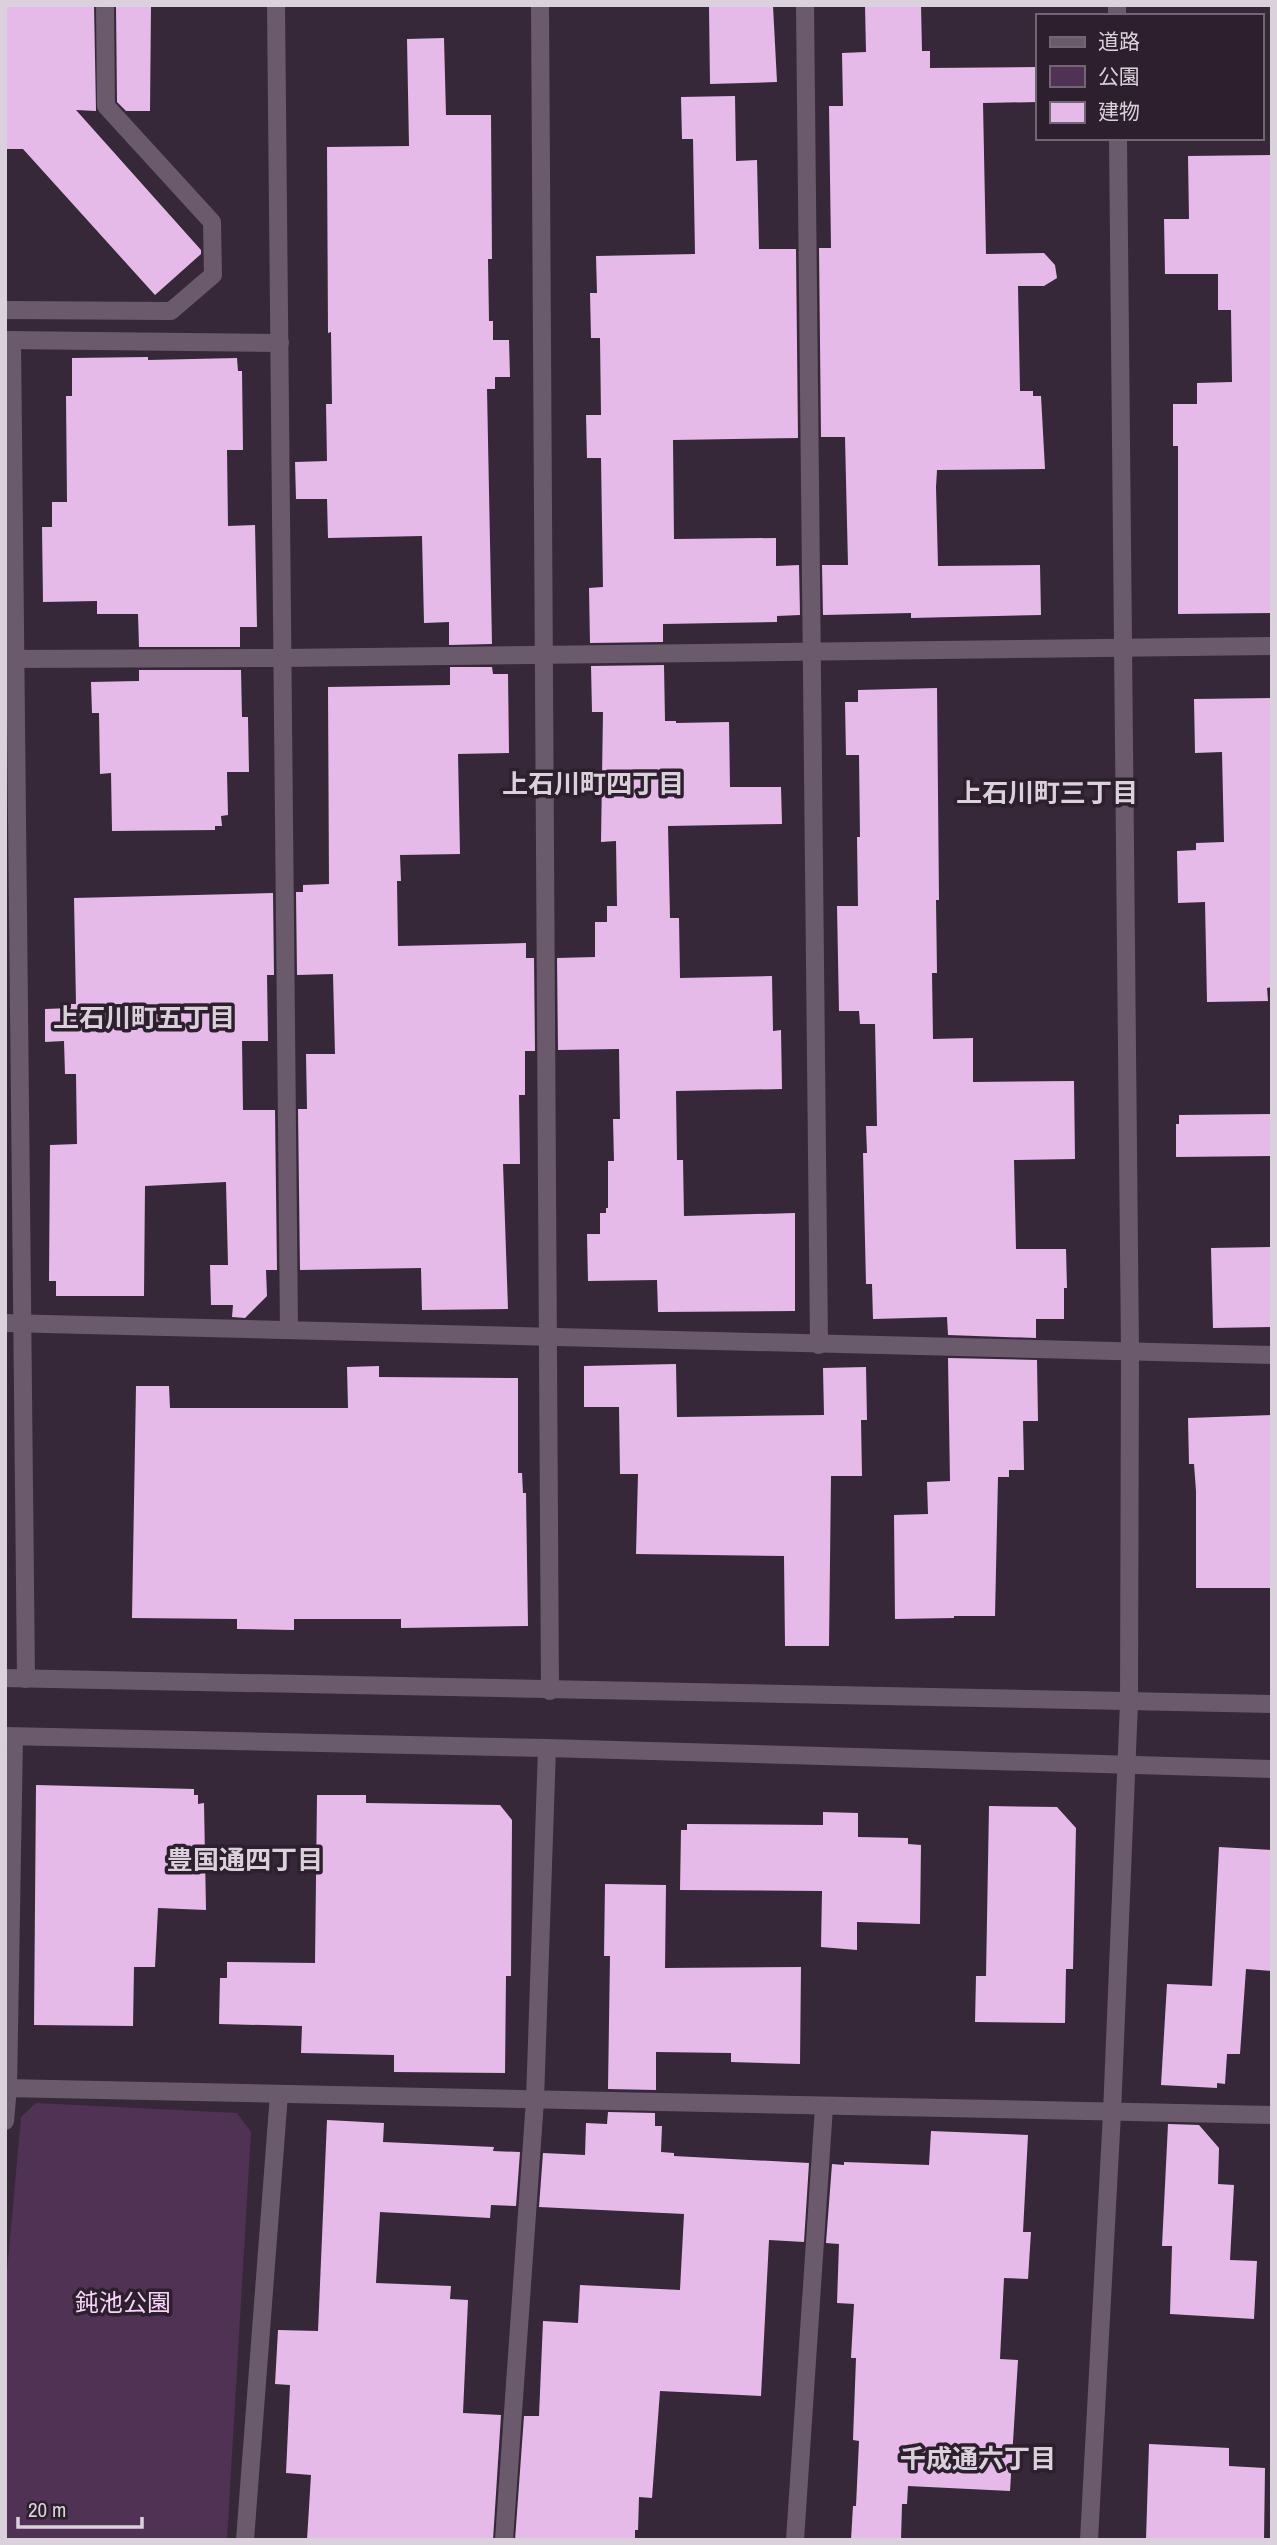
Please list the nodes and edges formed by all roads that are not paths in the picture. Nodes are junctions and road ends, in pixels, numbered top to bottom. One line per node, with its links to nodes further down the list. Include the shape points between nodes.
1 (105, 5): 6 (street, via 106,106 212,222 213,275 171,311)
2 (276, 5): 8 (street)
3 (540, 5): 12 (street)
4 (805, 5): 11 (street)
5 (1118, 140): 10 (street)
6 (5, 310)
7 (8, 340): 8 (street); 14 (street)
8 (280, 343): 13 (street)
9 (1272, 646): 10 (street)
10 (1123, 648): 11 (street); 19 (street)
11 (812, 652): 12 (street); 18 (street)
12 (544, 653): 13 (street); 17 (street)
13 (283, 658): 14 (street); 16 (street)
14 (10, 659): 15 (street)
15 (14, 1323): 16 (street); 22 (street)
16 (289, 1330): 17 (street)
17 (548, 1338): 18 (street); 23 (street)
18 (819, 1345): 19 (street)
19 (1130, 1352): 20 (street); 24 (street)
20 (1272, 1355)
21 (5, 1678): 22 (street)
22 (26, 1679): 23 (street)
23 (550, 1691): 24 (street)
24 (1129, 1703): 25 (street); 28 (street)
25 (1272, 1704)
26 (10, 1737): 27 (street); 30 (street)
27 (547, 1748): 28 (street); 32 (street)
28 (1126, 1766): 29 (street); 34 (street)
29 (1272, 1769)
30 (7, 2088): 31 (street); 36 (street)
31 (279, 2094): 32 (street); 37 (street)
32 (535, 2100): 33 (street); 38 (street)
33 (824, 2106): 34 (street); 39 (street)
34 (1112, 2113): 35 (street); 40 (street)
35 (1272, 2115)
36 (5, 2121)
37 (245, 2540)
38 (504, 2540)
39 (795, 2540)
40 (1088, 2540)

